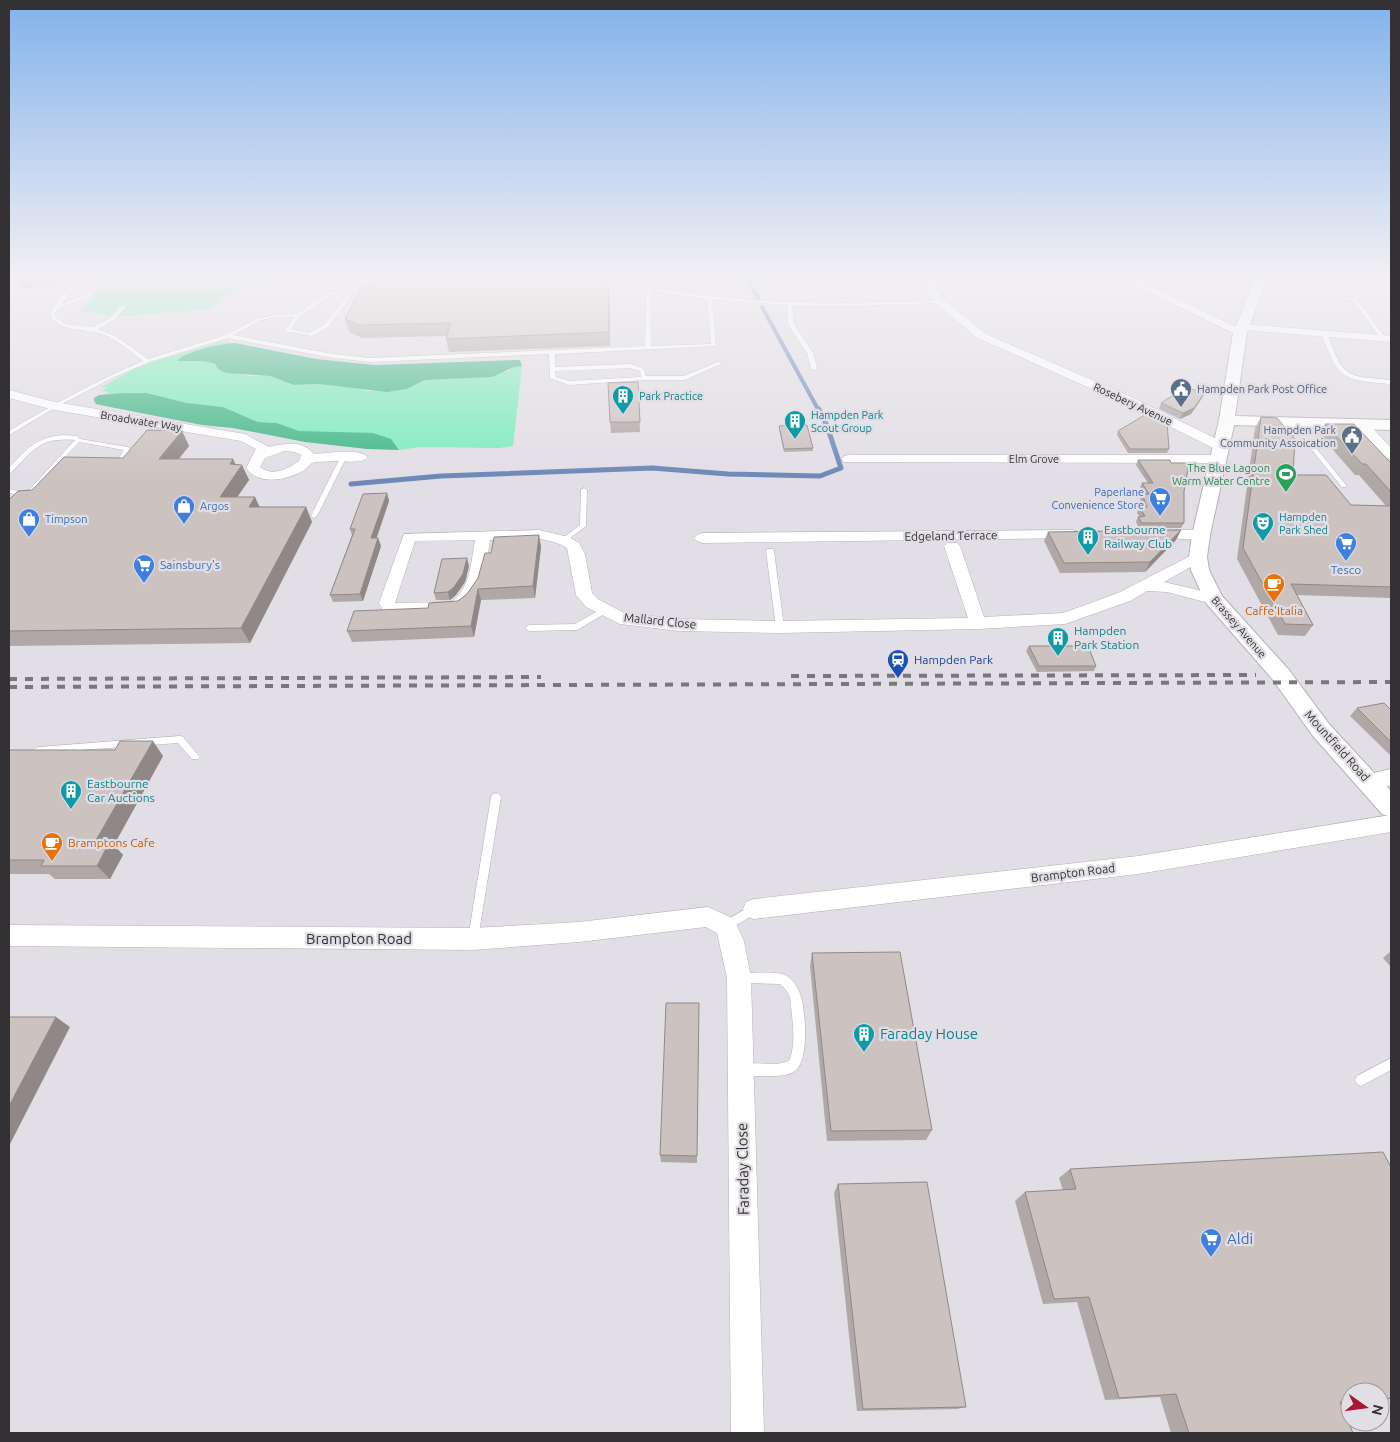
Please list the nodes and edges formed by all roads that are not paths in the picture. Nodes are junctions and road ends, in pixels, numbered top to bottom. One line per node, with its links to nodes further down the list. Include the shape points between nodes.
1 (121, 342): 12 (lane)
2 (208, 342): 12 (lane)
3 (261, 342): 11 (lane, via 370,360)
4 (648, 342): 10 (lane)
5 (714, 342): 10 (lane, via 714,345)
6 (803, 342): 14 (lane)
7 (996, 342): 26 (street, Rosebery Avenue, via 1127,400)
8 (1239, 342): 20 (street, Brassey Avenue)
9 (1327, 342): 17 (lane, via 1343,374)
10 (648, 347): 11 (lane)
11 (552, 353): 15 (lane)
12 (147, 361): 19 (lane)
13 (720, 363): 16 (lane, via 685,378)
14 (814, 368)
15 (553, 369): 16 (lane, via 631,366 642,370); 16 (lane, via 553,378 569,383)
16 (644, 378)
17 (1391, 382)
18 (9, 394): 19 (street, Broadwater Way)
19 (54, 406): 24 (lane); 27 (street, Broadwater Way, via 244,438 264,448)
20 (1227, 420): 21 (street); 26 (street, Brassey Avenue)
21 (1292, 422): 22 (street); 35 (lane)
22 (1361, 424): 23 (street); 28 (street)
23 (1391, 426)
24 (9, 433)
25 (78, 440): 31 (lane, via 128,448); 34 (lane, via 57,436 41,440); 37 (lane, via 22,498 15,491)
26 (1220, 453): 33 (street, Elm Grove); 41 (street, Brassey Avenue)
27 (261, 455): 32 (street, via 293,447 305,451); 32 (street, via 253,468 268,475 294,471)
28 (1391, 455)
29 (344, 456): 30 (street); 32 (street); 38 (lane)
30 (361, 457)
31 (121, 459)
32 (308, 459)
33 (849, 459)
34 (10, 470)
35 (1344, 486)
36 (584, 490): 44 (lane, via 583,526)
37 (9, 491)
38 (314, 516)
39 (1086, 534): 43 (street, Edgeland Terrace)
40 (1135, 534): 41 (street)
41 (1201, 535): 47 (street, Brassey Avenue)
42 (483, 536): 42 (street, via 409,537 387,604 390,608 454,607 462,604 470,595); 44 (street, via 539,534)
43 (702, 538)
44 (564, 540): 50 (street, Mallard Close, via 574,546 577,554 584,595)
45 (952, 546): 51 (street)
46 (770, 551): 52 (lane)
47 (1198, 557): 48 (street, Mallard Close); 49 (street, Brassey Avenue, via 1204,584)
48 (1146, 586): 49 (street, via 1167,587); 51 (street, Mallard Close, via 1124,598 1065,618)
49 (1212, 598): 54 (street, Brassey Avenue)
50 (603, 610): 52 (street, Mallard Close, via 620,618 680,626); 53 (lane, via 577,627)
51 (978, 623): 52 (street, Mallard Close)
52 (780, 627)
53 (529, 628)
54 (1286, 682): 57 (street, Mountfield Road, via 1321,730)
55 (28, 750): 56 (lane, via 180,739)
56 (194, 757)
57 (1380, 779): 59 (street, Mountfield Road)
58 (496, 797): 64 (lane)
59 (1391, 808)
60 (1391, 824): 61 (street, Brampton Road, via 1138,865)
61 (754, 909): 62 (lane)
62 (717, 922): 64 (street, Brampton Road); 65 (street, Faraday Close, via 732,941)
63 (9, 936): 64 (street, Brampton Road)
64 (473, 939)
65 (739, 978): 67 (street, Faraday Close); 67 (lane, via 786,981 795,995 799,1048 798,1057 786,1070)
66 (1391, 1064): 68 (lane)
67 (741, 1069): 69 (street, Faraday Close)
68 (1360, 1080)
69 (748, 1433)

